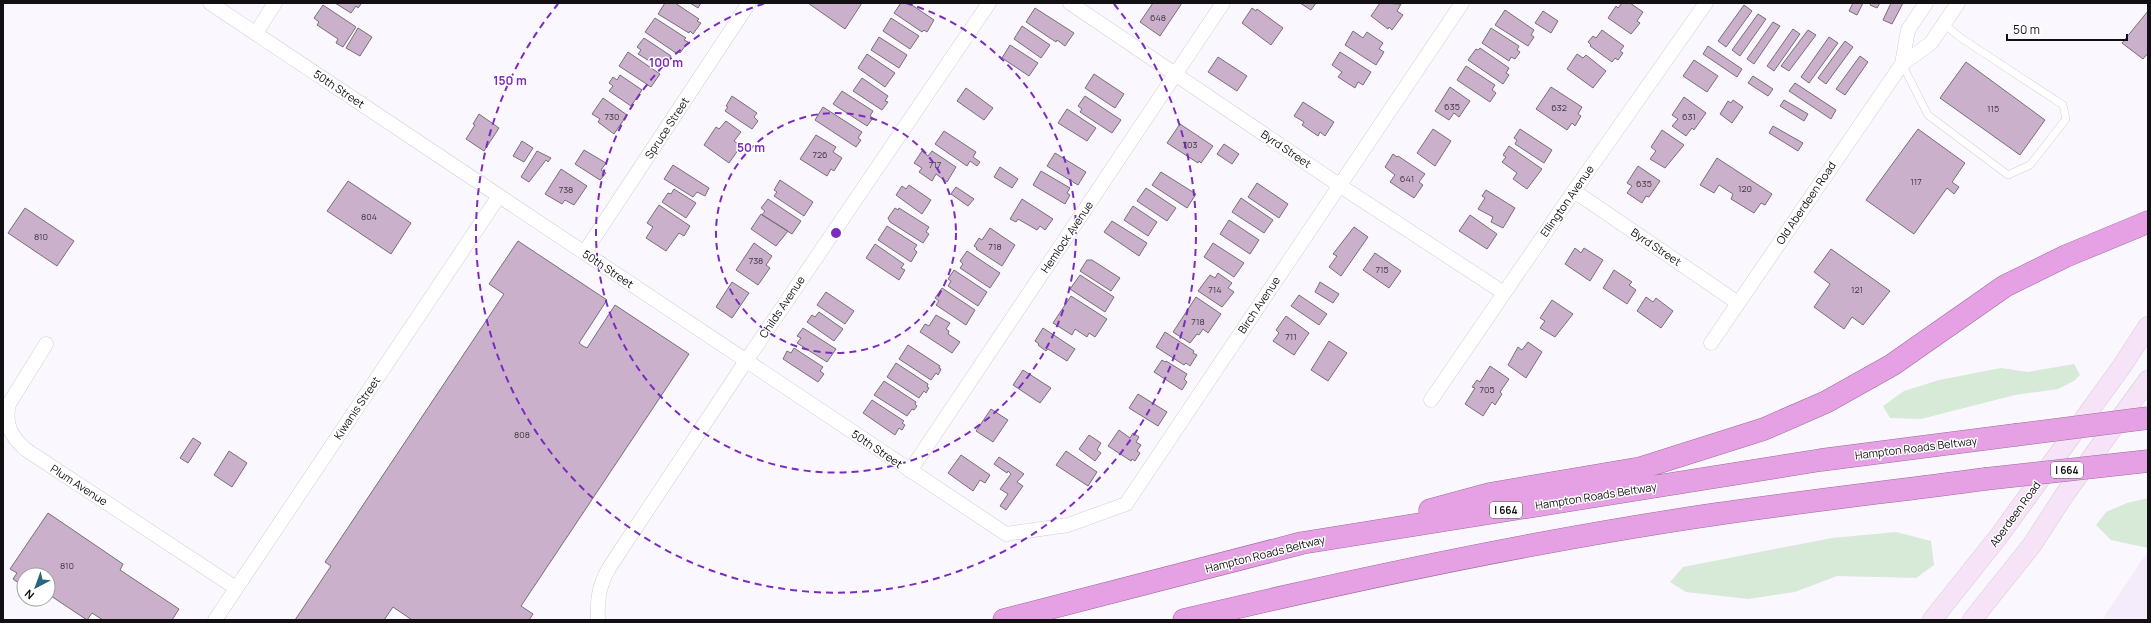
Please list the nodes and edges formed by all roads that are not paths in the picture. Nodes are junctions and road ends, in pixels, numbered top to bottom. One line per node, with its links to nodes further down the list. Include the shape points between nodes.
1 (210, 3): 12 (street, 50th Street)
2 (275, 3): 12 (street)
3 (749, 3): 21 (street, Spruce Street)
4 (989, 3): 27 (street, Childs Avenue)
5 (1070, 3): 14 (street, Byrd Street)
6 (1223, 3): 14 (street, Hemlock Avenue)
7 (1462, 3): 15 (street, Birch Avenue)
8 (1706, 3): 16 (street, Ellington Avenue)
9 (1926, 3): 13 (street, Old Aberdeen Road, via 1908,30)
10 (1958, 3): 11 (street, Old Aberdeen Road)
11 (1944, 24): 13 (street, Old Aberdeen Road, via 1931,43); 13 (lane, via 1961,38 2063,104 2066,119 2030,165 2008,175 1928,115)
12 (256, 33): 17 (street, 50th Street)
13 (1902, 64): 23 (street, Old Aberdeen Road)
14 (1175, 74): 15 (street, Byrd Street); 32 (street, Hemlock Avenue)
15 (1339, 185): 22 (street, Byrd Street); 33 (street, Birch Avenue, via 1126,504 1068,525)
16 (1574, 191): 22 (street, Ellington Avenue); 23 (street, Byrd Street)
17 (499, 196): 21 (street, 50th Street); 35 (street, Kiwanis Street)
18 (2148, 222): 20 (highway)
19 (2148, 239): 20 (highway)
20 (2108, 240): 34 (highway, via 2066,256 2005,286 1892,365 1826,402 1764,429 1641,468 1489,494)
21 (584, 253): 27 (street, 50th Street)
22 (1504, 293): 29 (street, Ellington Avenue)
23 (1738, 303): 25 (street, Old Aberdeen Road)
24 (2148, 326): 40 (main road, Aberdeen Road, via 1999,536)
25 (1711, 343)
26 (46, 344): 35 (street, Plum Avenue, via 9,404 8,424 10,433 16,441)
27 (746, 361): 32 (street, 50th Street); 37 (street, Childs Avenue, via 603,579 597,600)
28 (2148, 380): 41 (main road, via 2065,494 2032,545)
29 (1431, 400)
30 (2148, 418): 34 (highway, Hampton Roads Beltway / I 664, bridge, via 1821,460)
31 (2148, 461): 39 (highway, I 664, bridge, via 1716,514 1430,564)
32 (910, 471): 33 (street, 50th Street)
33 (1006, 534)
34 (1302, 543): 38 (highway, Hampton Roads Beltway / I 664)
35 (236, 588): 36 (street, Kiwanis Street)
36 (215, 620)
37 (598, 620)
38 (1004, 620)
39 (1184, 620)
40 (1932, 620)
41 (1972, 620)

